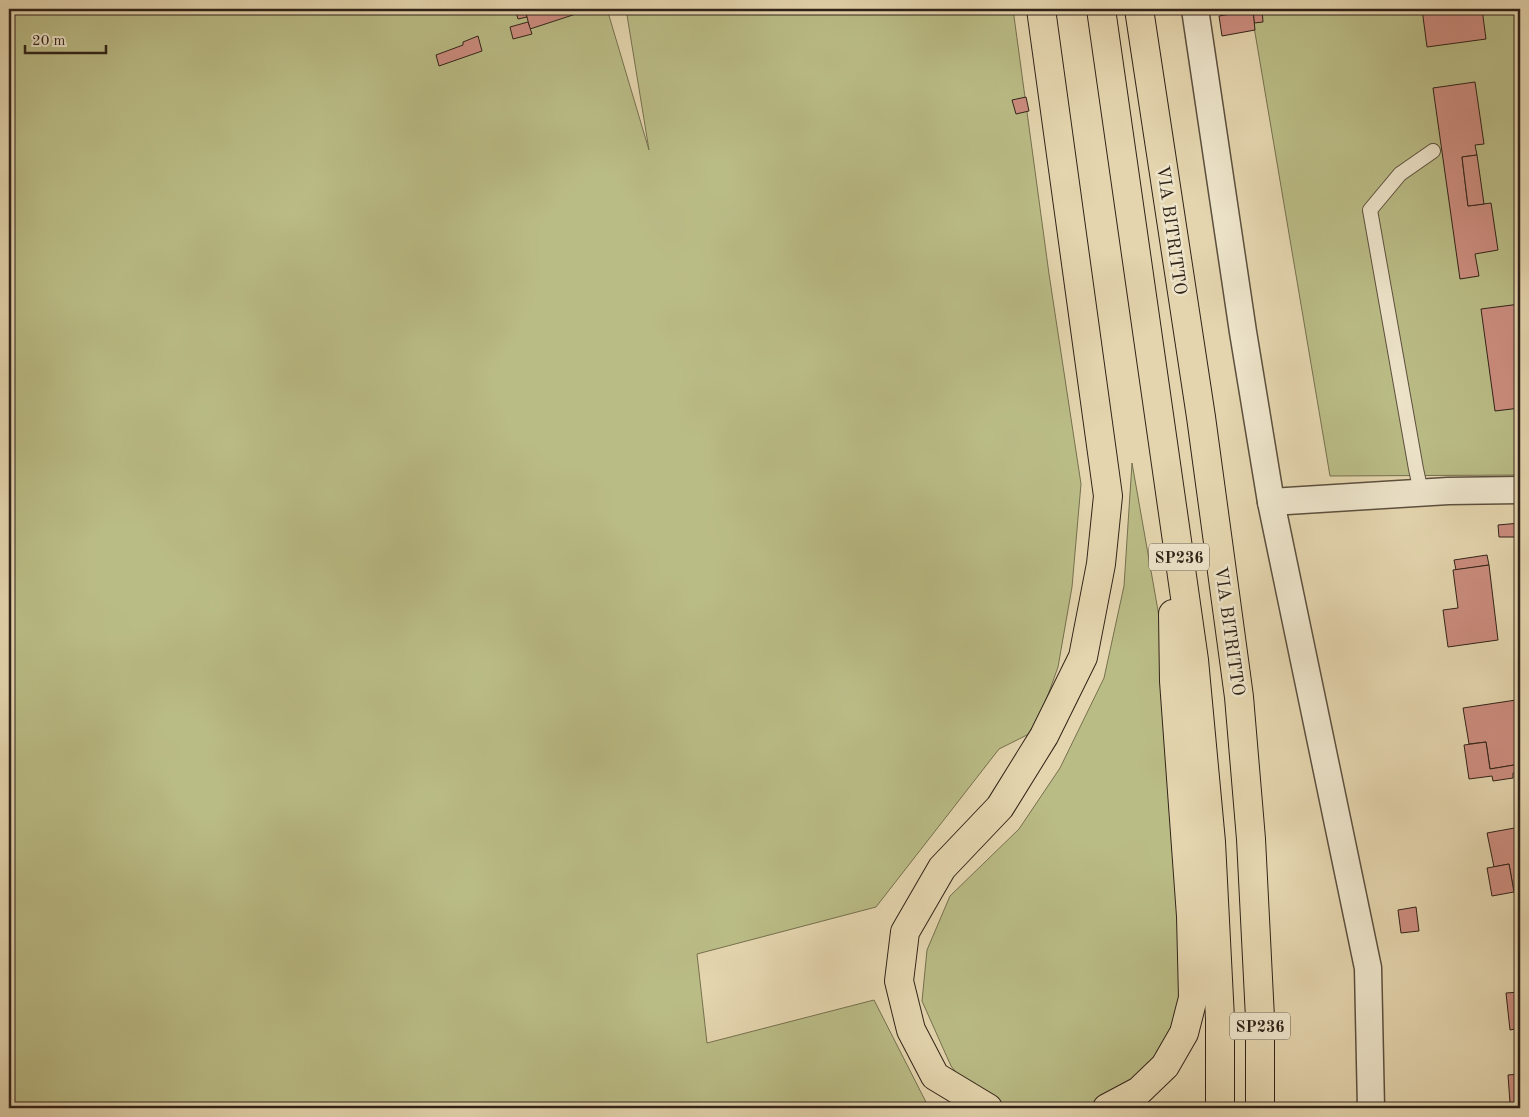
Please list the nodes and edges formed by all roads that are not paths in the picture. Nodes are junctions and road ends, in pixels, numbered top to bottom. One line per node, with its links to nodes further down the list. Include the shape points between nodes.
1 (1040, 9): 11 (highway, via 1108,496 1101,564 1083,658 1044,736 1000,807 942,868 905,932 899,981 911,1030 935,1076)
2 (1101, 9): 9 (highway, SP236)
3 (1139, 9): 10 (highway, VIA BITRITTO / SP236, via 1239,697)
4 (1195, 9): 8 (street, via 1242,332)
5 (1433, 151): 7 (lane, via 1400,174 1370,210)
6 (1520, 490): 7 (street)
7 (1421, 492): 8 (street)
8 (1271, 502): 16 (street, via 1368,968)
9 (1173, 515): 12 (highway, via 1174,681 1191,916 1193,998 1184,1033 1165,1066 1139,1091); 13 (highway, SP236, via 1194,660 1211,842 1220,1019)
10 (1256, 944): 14 (highway, VIA BITRITTO / SP236); 15 (highway, via 1278,1082)
11 (988, 1108)
12 (1107, 1108)
13 (1220, 1108)
14 (1260, 1108)
15 (1278, 1108)
16 (1371, 1108)

